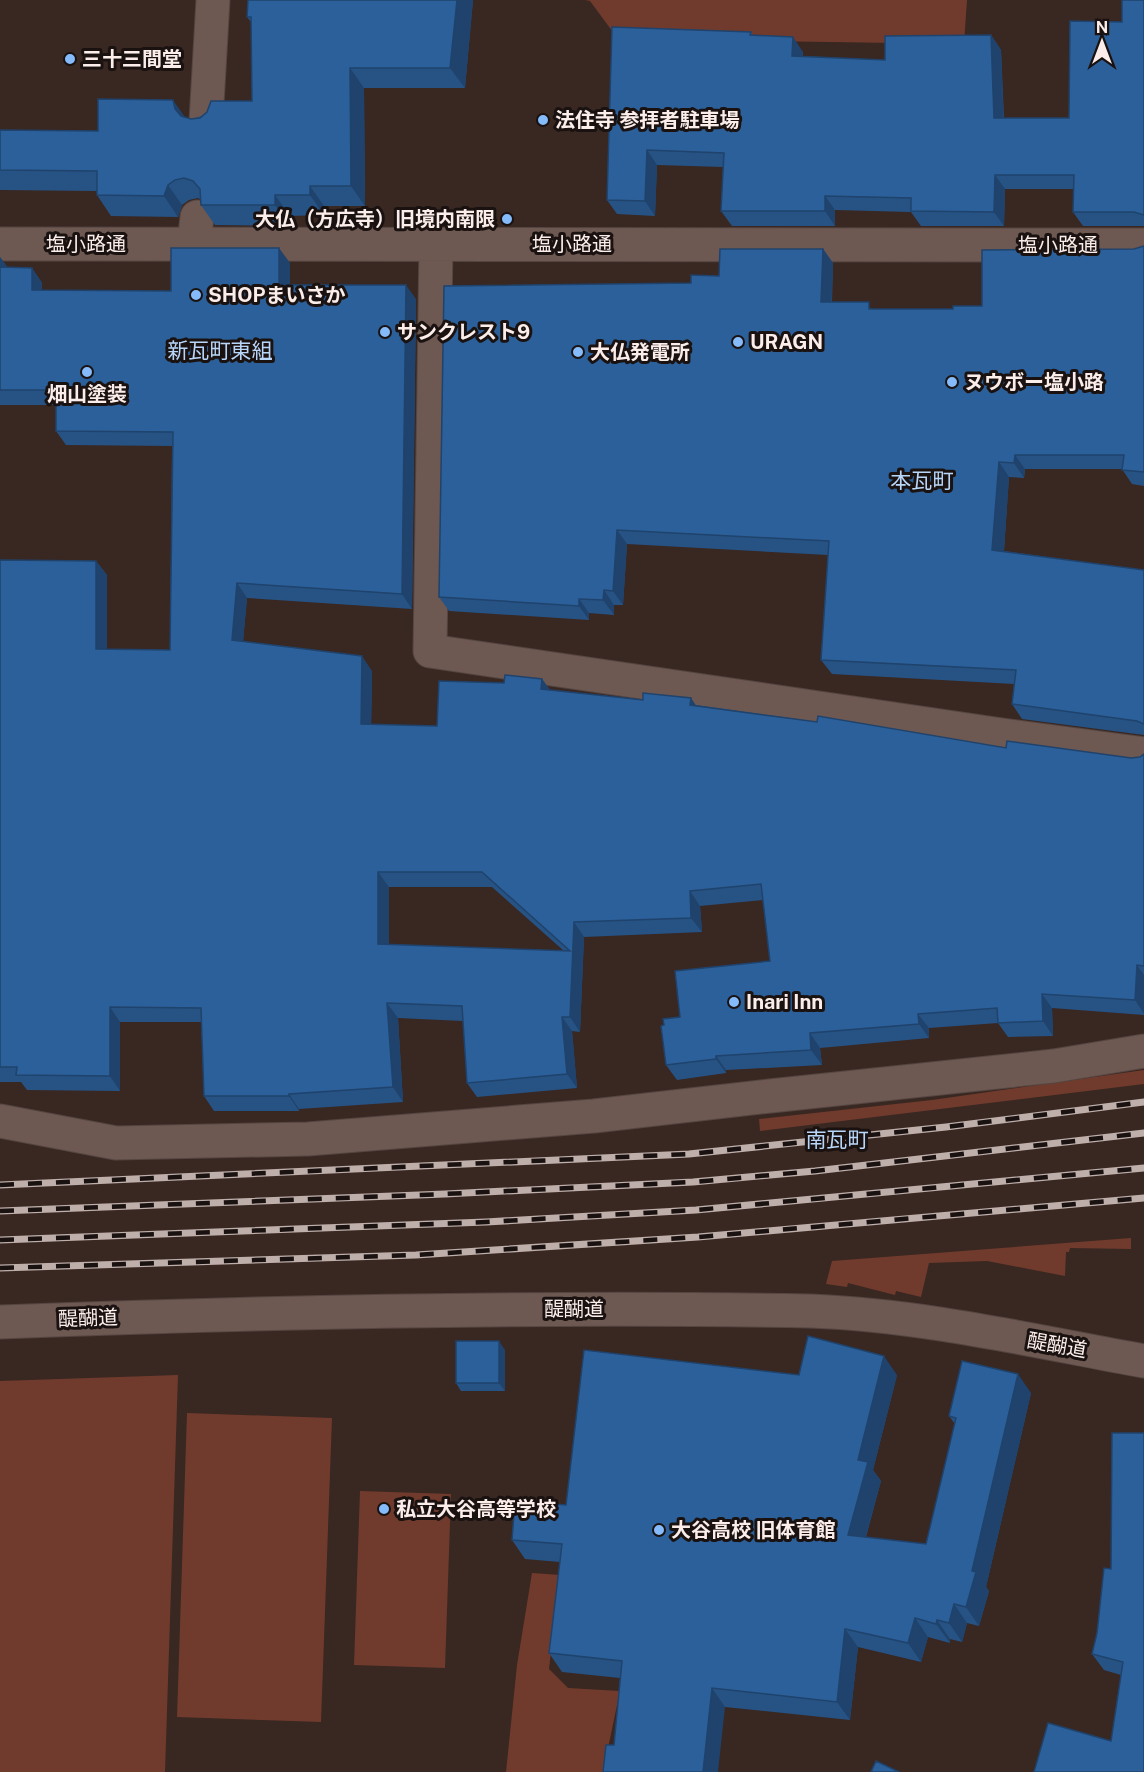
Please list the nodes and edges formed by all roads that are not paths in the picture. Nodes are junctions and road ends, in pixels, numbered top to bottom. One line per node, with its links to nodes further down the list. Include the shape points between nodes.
1 (213, 0): 2 (street)
2 (206, 121)
3 (0, 244): 4 (street, 塩小路通, via 195,230)
4 (436, 244): 5 (street, 塩小路通); 6 (street, via 430,651)
5 (1144, 245)
6 (1144, 754)
7 (1144, 1051): 8 (street, via 1054,1066 594,1116 308,1139 117,1143)
8 (0, 1121)
9 (0, 1322): 10 (street, 醍醐道, via 521,1309 850,1312)
10 (1144, 1360)

